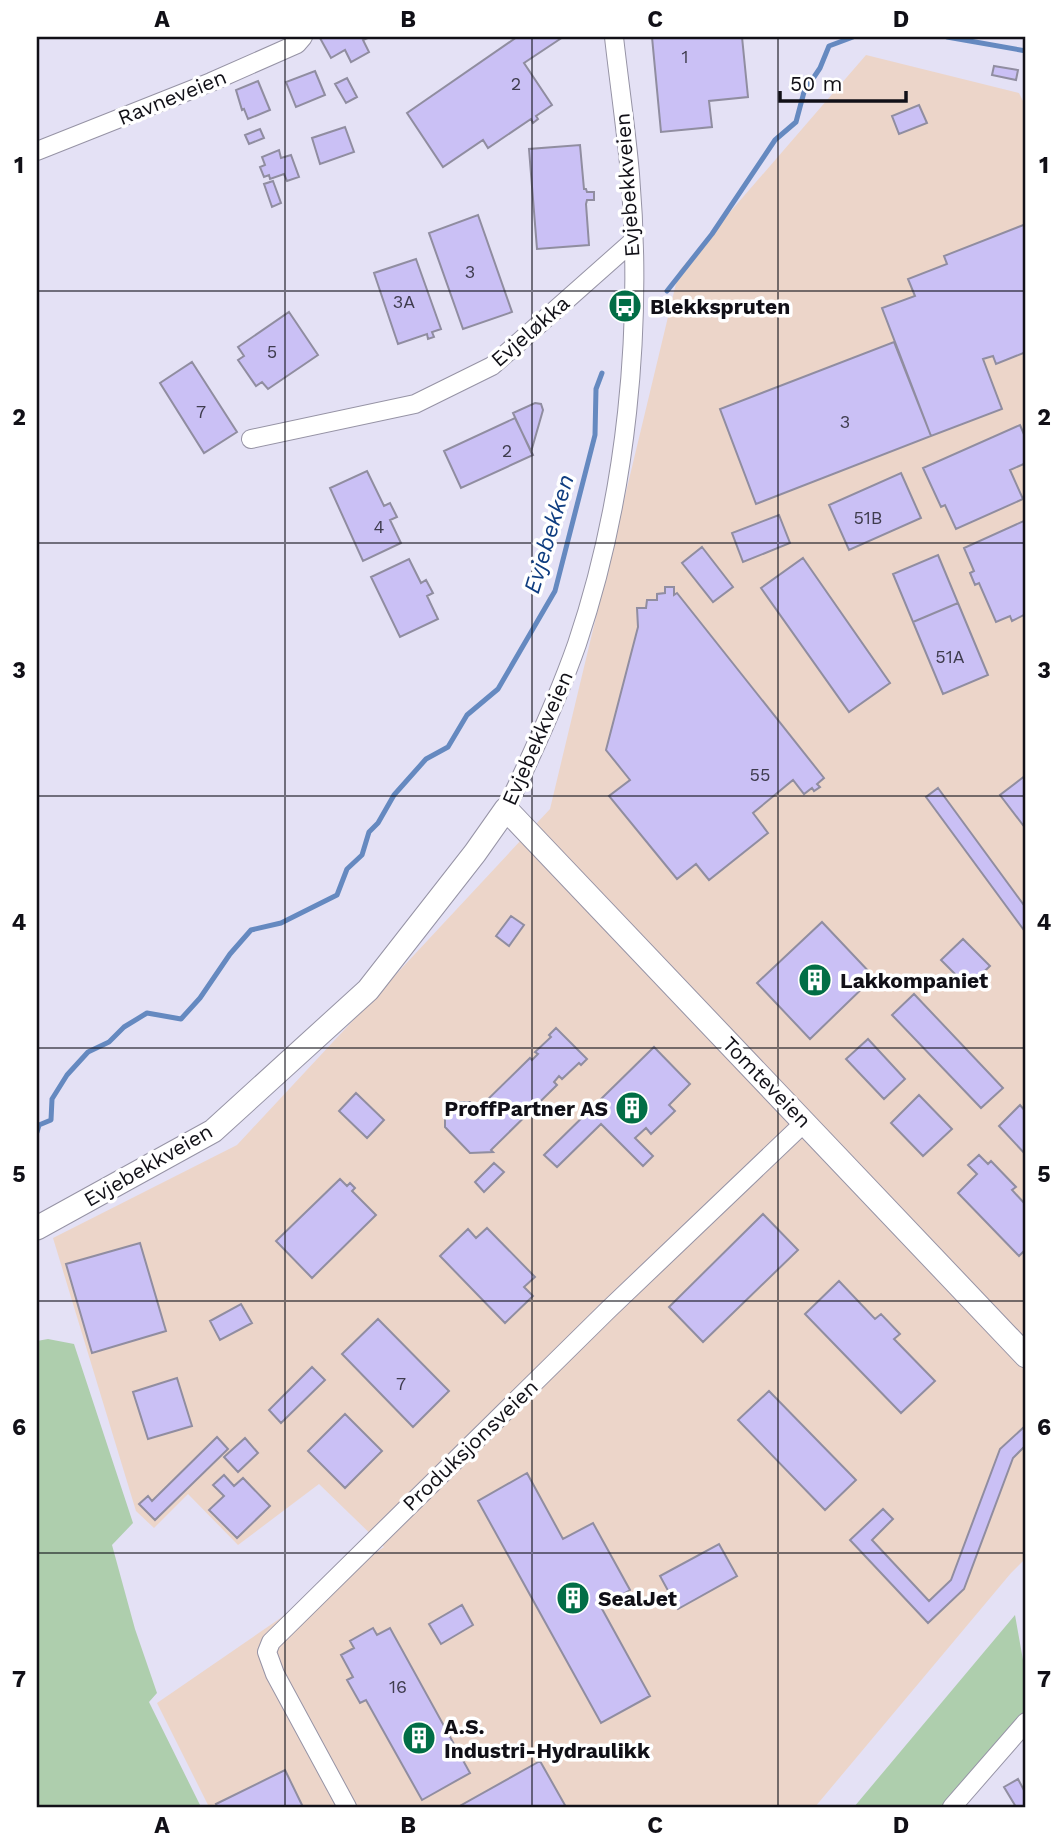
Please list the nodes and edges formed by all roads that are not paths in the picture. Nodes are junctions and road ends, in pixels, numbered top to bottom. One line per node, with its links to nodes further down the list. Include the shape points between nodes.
1 (303, 37): 3 (street, Ravneveien, via 297,44 211,82)
2 (614, 37): 4 (street, Evjebekkveien)
3 (37, 151)
4 (633, 241): 5 (street, Evjeløkka, via 492,366 415,404); 6 (street, Evjebekkveien, via 628,396 607,533 564,681)
5 (251, 439)
6 (506, 810): 7 (street, Tomteveien); 8 (street, Evjebekkveien, via 368,990 213,1131)
7 (805, 1122): 9 (street, Tomteveien); 11 (street, Produksjonsveien, via 271,1642 268,1652 275,1674)
8 (37, 1228)
9 (1026, 1356)
10 (1026, 1722): 12 (street)
11 (347, 1807)
12 (953, 1807)

